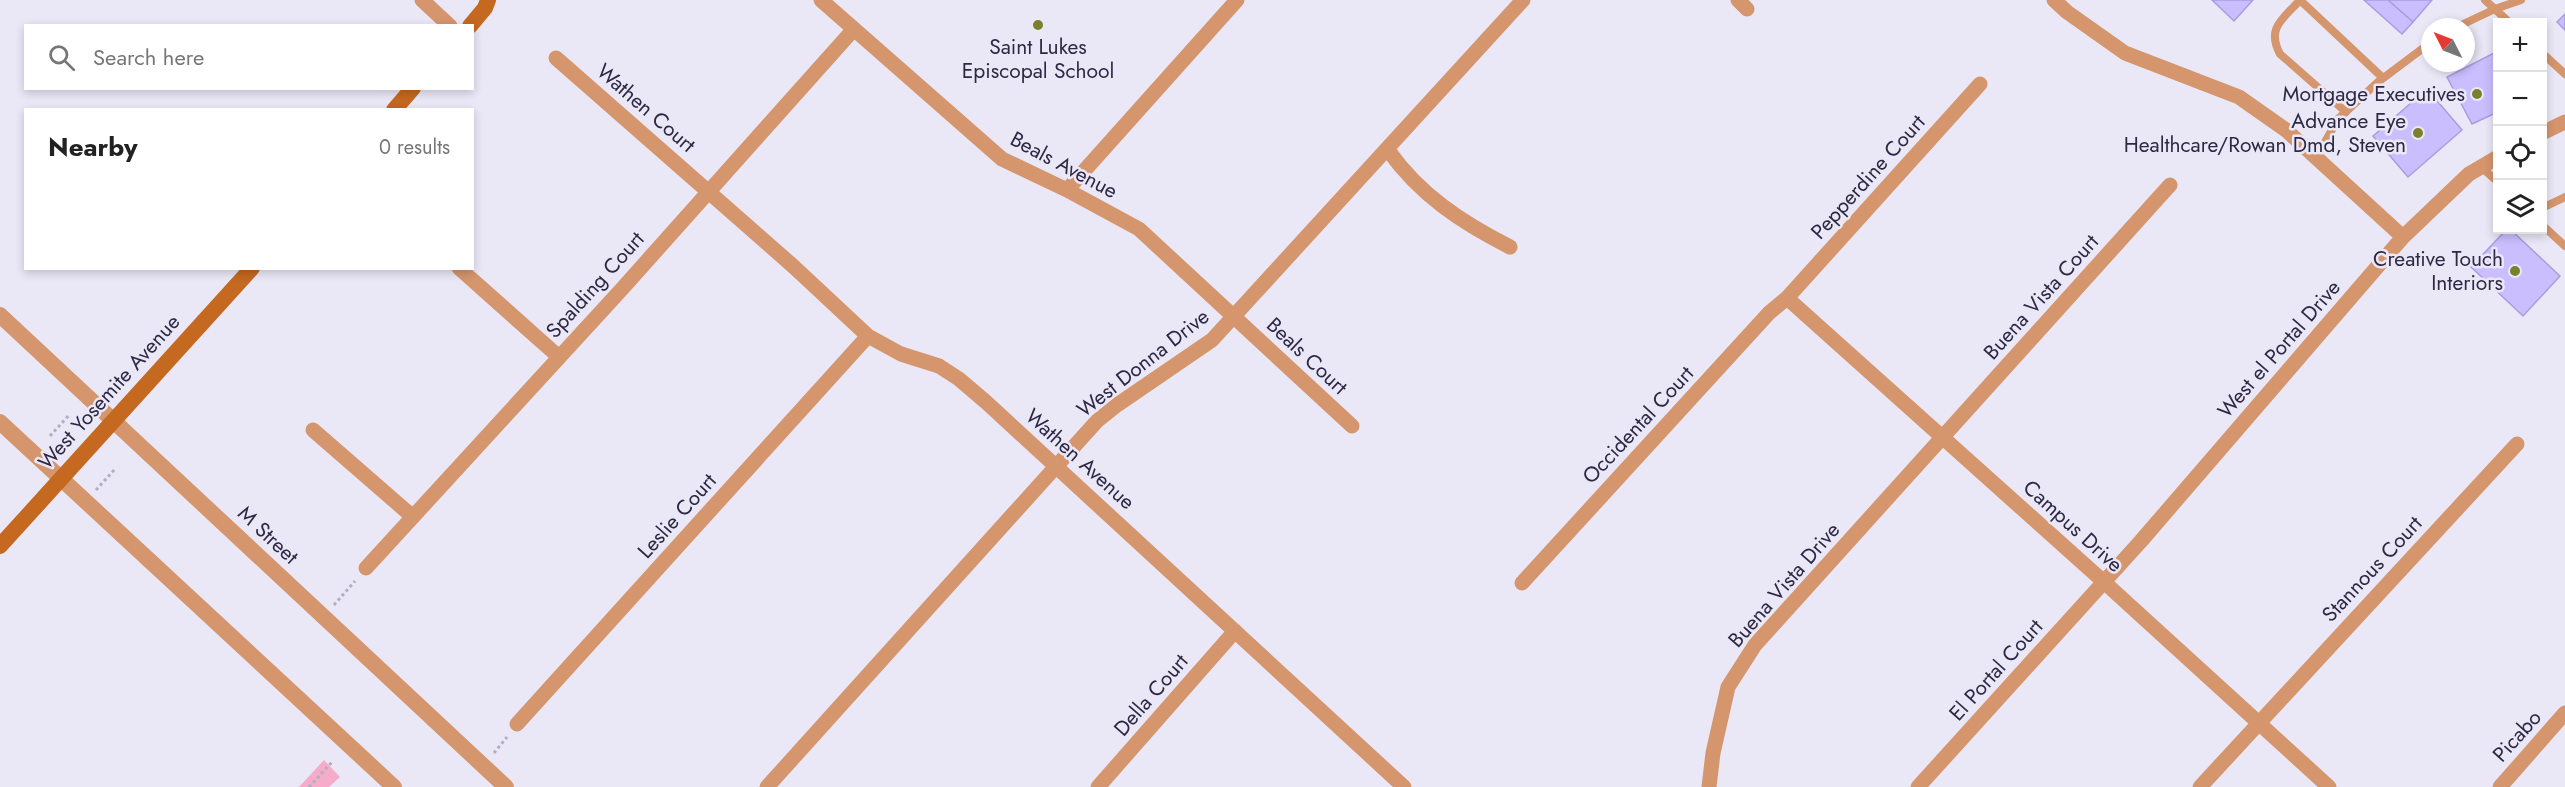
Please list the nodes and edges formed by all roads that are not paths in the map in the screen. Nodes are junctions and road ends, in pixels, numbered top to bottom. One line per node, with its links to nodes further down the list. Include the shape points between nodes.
1 (422, 0): 13 (street)
2 (502, 0): 9 (main road)
3 (820, 0): 15 (street, Beals Avenue)
4 (1237, 0): 33 (street)
5 (1523, 0): 27 (street, West Donna Drive)
6 (2054, 0): 28 (street, via 2125,53 2239,97 2286,130)
7 (2485, 0): 10 (lane)
8 (2522, 0): 10 (lane)
9 (483, 3): 14 (main road)
10 (2495, 9): 11 (lane); 12 (lane)
11 (2475, 18)
12 (2505, 18)
13 (448, 24)
14 (471, 24)
15 (854, 29): 33 (street, Beals Avenue, via 1002,159); 34 (street, Spalding Court)
16 (2421, 50): 20 (lane)
17 (556, 58): 34 (street, Wathen Court)
18 (2547, 58): 19 (lane)
19 (2565, 74)
20 (2383, 78): 24 (lane); 24 (lane, via 2300,0 2277,26 2274,42 2280,54)
21 (1980, 84): 43 (street, Pepperdine Court)
22 (411, 90): 23 (main road)
23 (396, 108)
24 (2346, 112): 28 (lane)
25 (2565, 122): 26 (street)
26 (2547, 131)
27 (1388, 150): 40 (street, via 1437,203); 45 (street, West Donna Drive)
28 (2316, 158): 38 (street)
29 (2493, 160): 30 (street, West el Portal Drive)
30 (2481, 167): 31 (lane); 38 (street, West el Portal Drive)
31 (2496, 180)
32 (2170, 185): 52 (street, Buena Vista Court)
33 (1067, 190): 45 (street, Beals Avenue, via 1139,229)
34 (708, 191): 46 (street, Wathen Avenue); 47 (street, Spalding Court)
35 (2565, 197): 36 (lane)
36 (2547, 206)
37 (2547, 230): 39 (lane)
38 (2403, 237): 59 (street, West el Portal Drive)
39 (2565, 246)
40 (1510, 247)
41 (250, 270): 49 (main road, West Yosemite Avenue)
42 (461, 270): 47 (street)
43 (1787, 298): 52 (street, Campus Drive); 60 (street, Occidental Court)
44 (0, 315): 49 (street, M Street)
45 (1234, 317): 50 (street, Beals Court); 54 (street, West Donna Drive, via 1212,340 1097,421)
46 (868, 336): 54 (street, Wathen Avenue, via 901,354 939,366 959,379); 64 (street, Leslie Court)
47 (559, 357): 56 (street, Spalding Court)
48 (0, 422): 55 (street)
49 (114, 422): 55 (main road, West Yosemite Avenue); 66 (street, M Street)
50 (1352, 426)
51 (313, 430): 56 (street)
52 (1943, 436): 59 (street, Campus Drive); 70 (street, Buena Vista Drive, via 1755,645 1728,687)
53 (2517, 444): 63 (street, Stannous Court)
54 (1057, 466): 61 (street, Wathen Avenue); 67 (street, West Donna Drive)
55 (61, 478): 57 (main road, West Yosemite Avenue); 65 (street)
56 (413, 517): 58 (street, Spalding Court)
57 (0, 546)
58 (366, 568)
59 (2104, 582): 63 (street, Campus Drive); 71 (street, El Portal Court)
60 (1522, 583)
61 (1236, 631): 68 (street, Della Court); 69 (street, Wathen Avenue)
62 (2565, 713): 74 (street, Picabo)
63 (2258, 723): 72 (street, Stannous Court); 73 (street, Campus Drive)
64 (517, 724)
65 (394, 787)
66 (506, 787)
67 (767, 787)
68 (1098, 787)
69 (1404, 787)
70 (1709, 787)
71 (1918, 787)
72 (2200, 787)
73 (2329, 787)
74 (2500, 787)

